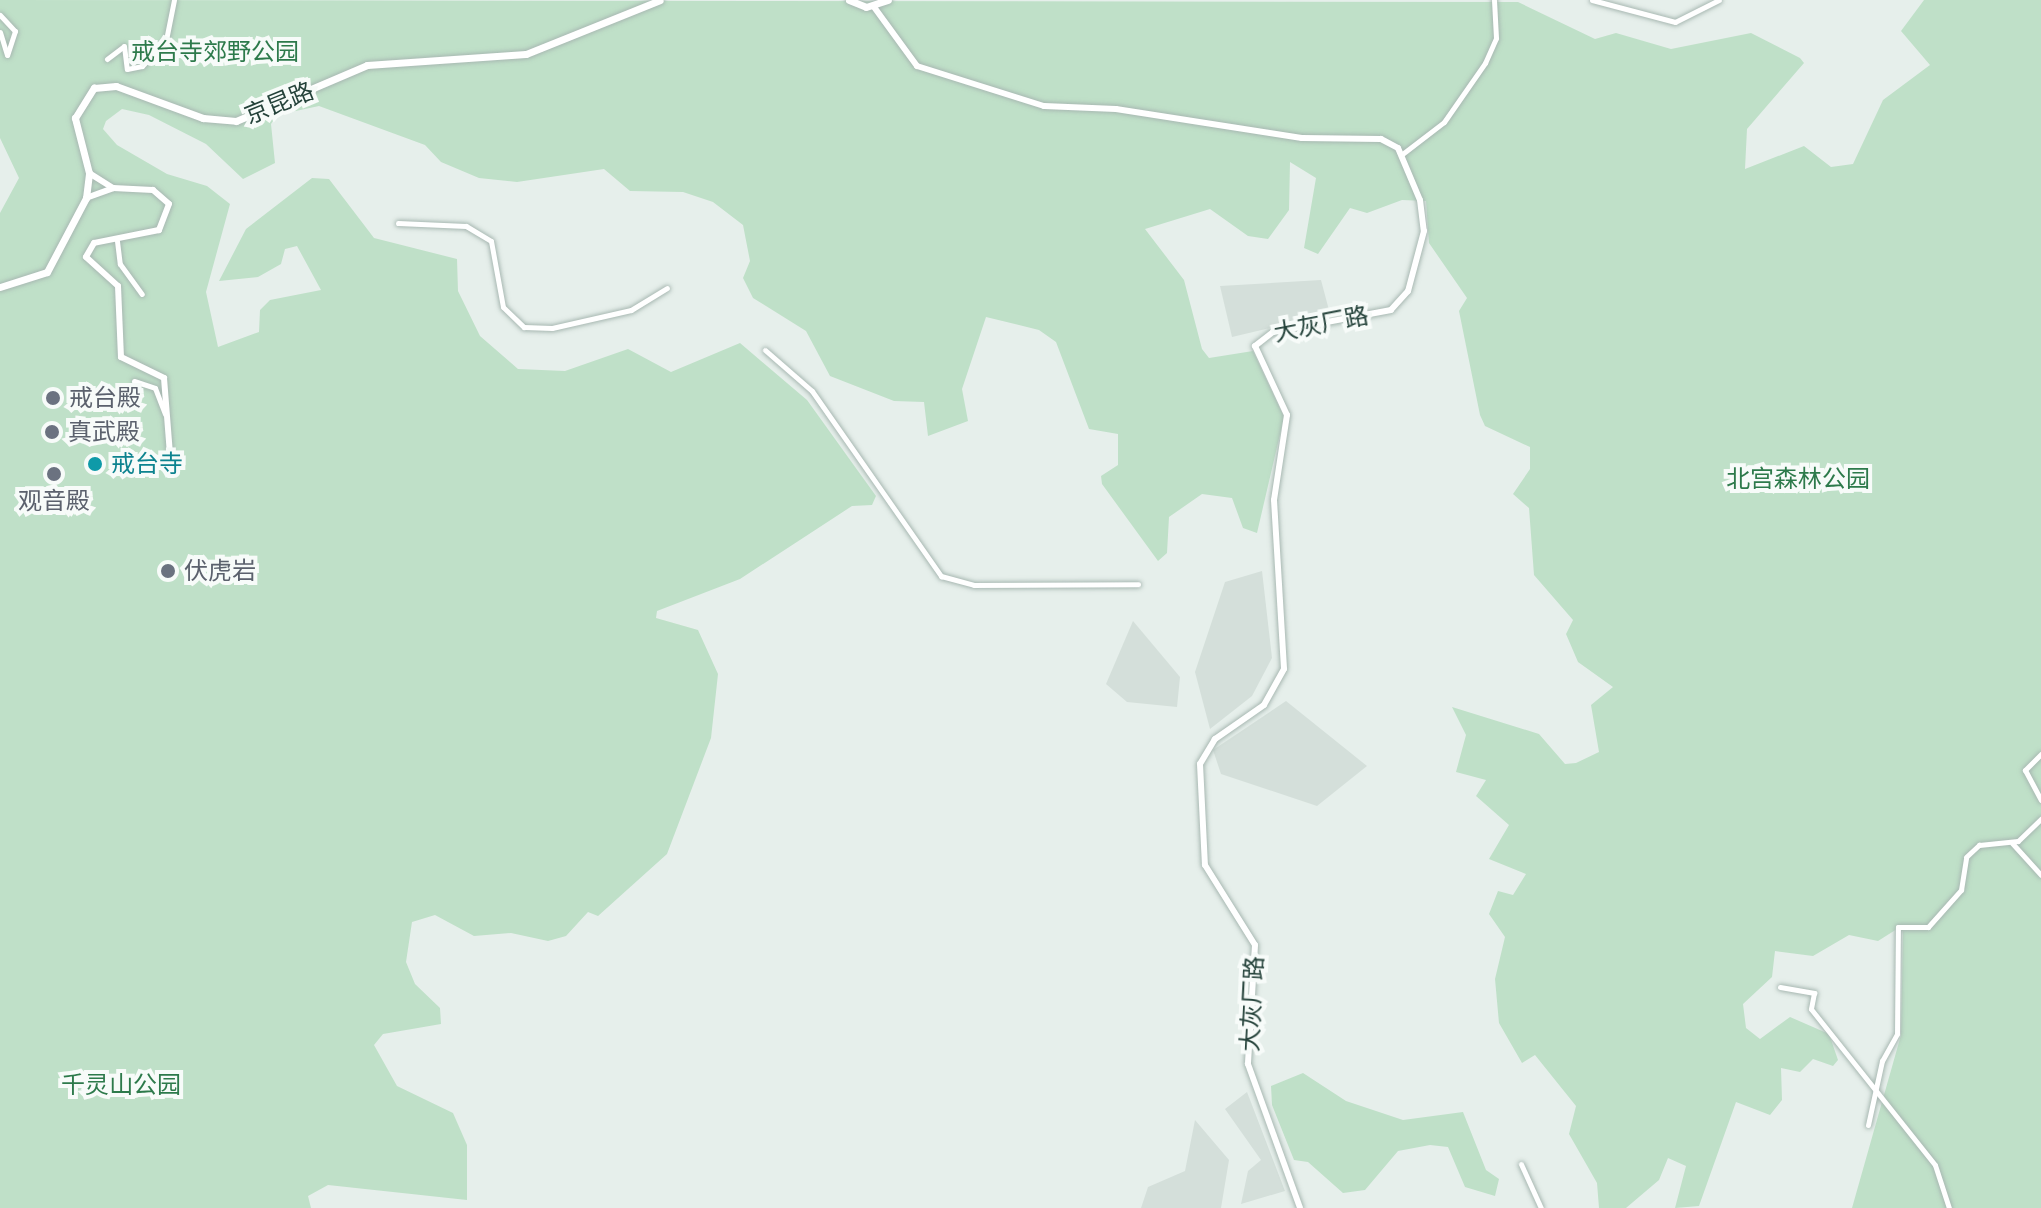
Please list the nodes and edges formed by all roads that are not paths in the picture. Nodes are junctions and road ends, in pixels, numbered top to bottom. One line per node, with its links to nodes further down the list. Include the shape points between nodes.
1 (174, 0): 11 (street, via 166,40 142,66 127,69 124,46)
2 (660, 0): 13 (main road, 京昆路, via 526,54 367,65 236,121 212,121 102,86 76,109)
3 (849, 0): 8 (main road)
4 (888, 0): 8 (main road)
5 (1494, 0): 12 (street, via 1496,38 1485,63 1444,122)
6 (1592, 0): 7 (street, via 1675,22)
7 (1719, 0)
8 (874, 7): 12 (street, via 917,66 1044,106 1116,109 1302,138 1381,139)
9 (0, 15): 10 (street, via 15,31 7,55)
10 (0, 32)
11 (107, 59)
12 (1401, 155): 35 (street, 大灰厂路, via 1424,231 1408,291 1391,310 1273,332 1255,346 1287,415 1274,500 1284,669 1264,705 1215,739 1200,764 1205,865 1255,945 1248,1064)
13 (89, 173): 14 (street); 15 (main road, 京昆路)
14 (113, 188): 15 (street); 17 (street, via 153,190 170,211 152,235)
15 (86, 198): 18 (main road, 京昆路, via 47,272)
16 (398, 223): 19 (street, via 466,226 491,241 503,307 524,327 552,328 631,310)
17 (117, 241): 20 (street, via 120,264); 23 (street, via 90,246 86,260 118,286 118,351 131,366 162,374)
18 (0, 287)
19 (667, 288)
20 (142, 294)
21 (765, 350): 25 (street, via 812,391 941,576 974,585)
22 (134, 381): 23 (street, via 155,388)
23 (166, 415): 24 (street)
24 (170, 454)
25 (1138, 584)
26 (2041, 754): 27 (street, via 2025,770)
27 (2041, 800)
28 (2041, 819): 29 (street)
29 (2012, 843): 30 (street); 32 (street, via 1979,845 1966,857 1961,890 1943,914 1928,927 1898,927 1897,1034)
30 (2041, 875)
31 (1780, 987): 32 (street, via 1814,993 1811,1009)
32 (1877, 1083): 33 (street); 37 (street, via 1935,1165)
33 (1868, 1125)
34 (1521, 1164): 36 (street)
35 (1300, 1208)
36 (1541, 1208)
37 (1949, 1208)

